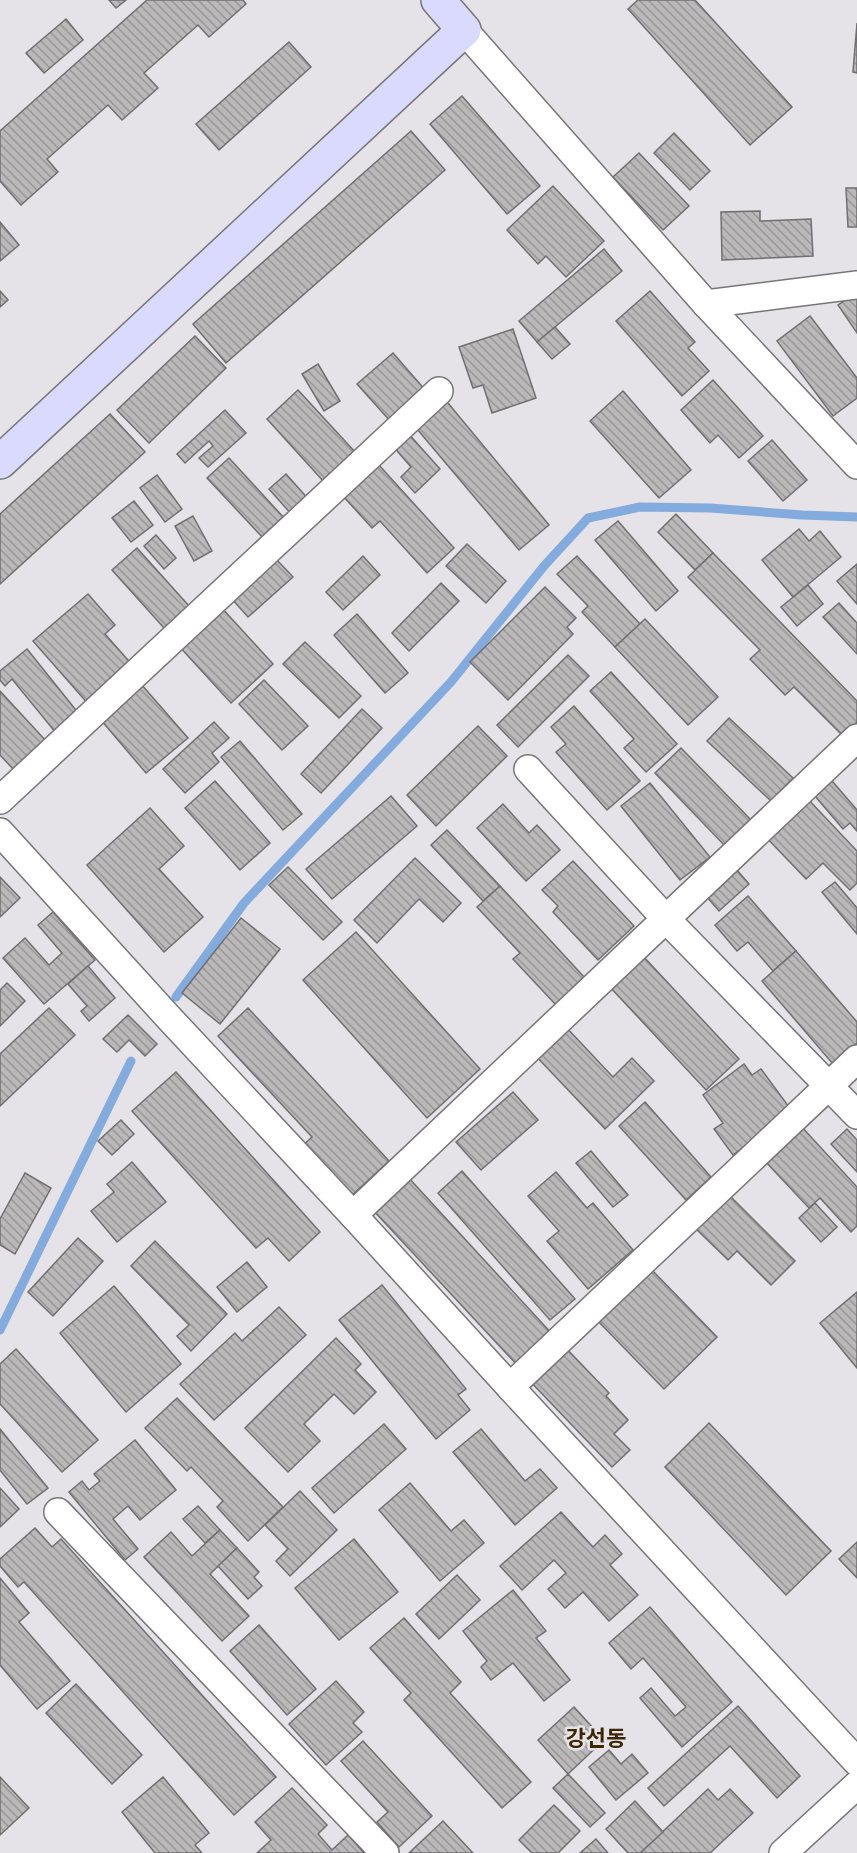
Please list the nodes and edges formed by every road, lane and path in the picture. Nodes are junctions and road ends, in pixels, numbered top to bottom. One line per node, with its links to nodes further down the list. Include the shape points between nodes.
1 (438, 0): 2 (street)
2 (464, 30): 4 (street); 6 (street)
3 (857, 285): 4 (street)
4 (706, 304): 7 (street)
5 (439, 391): 10 (street)
6 (0, 462)
7 (857, 465)
8 (857, 738): 12 (street)
9 (528, 769): 12 (street)
10 (0, 800)
11 (0, 832): 16 (street)
12 (665, 918): 14 (street); 16 (street)
13 (857, 1059): 14 (street)
14 (829, 1085): 15 (street); 17 (street)
15 (857, 1115)
16 (353, 1215): 17 (street)
17 (510, 1387): 19 (street)
18 (58, 1512): 21 (street)
19 (857, 1762)
20 (857, 1785): 22 (street)
21 (384, 1853)
22 (783, 1853)

